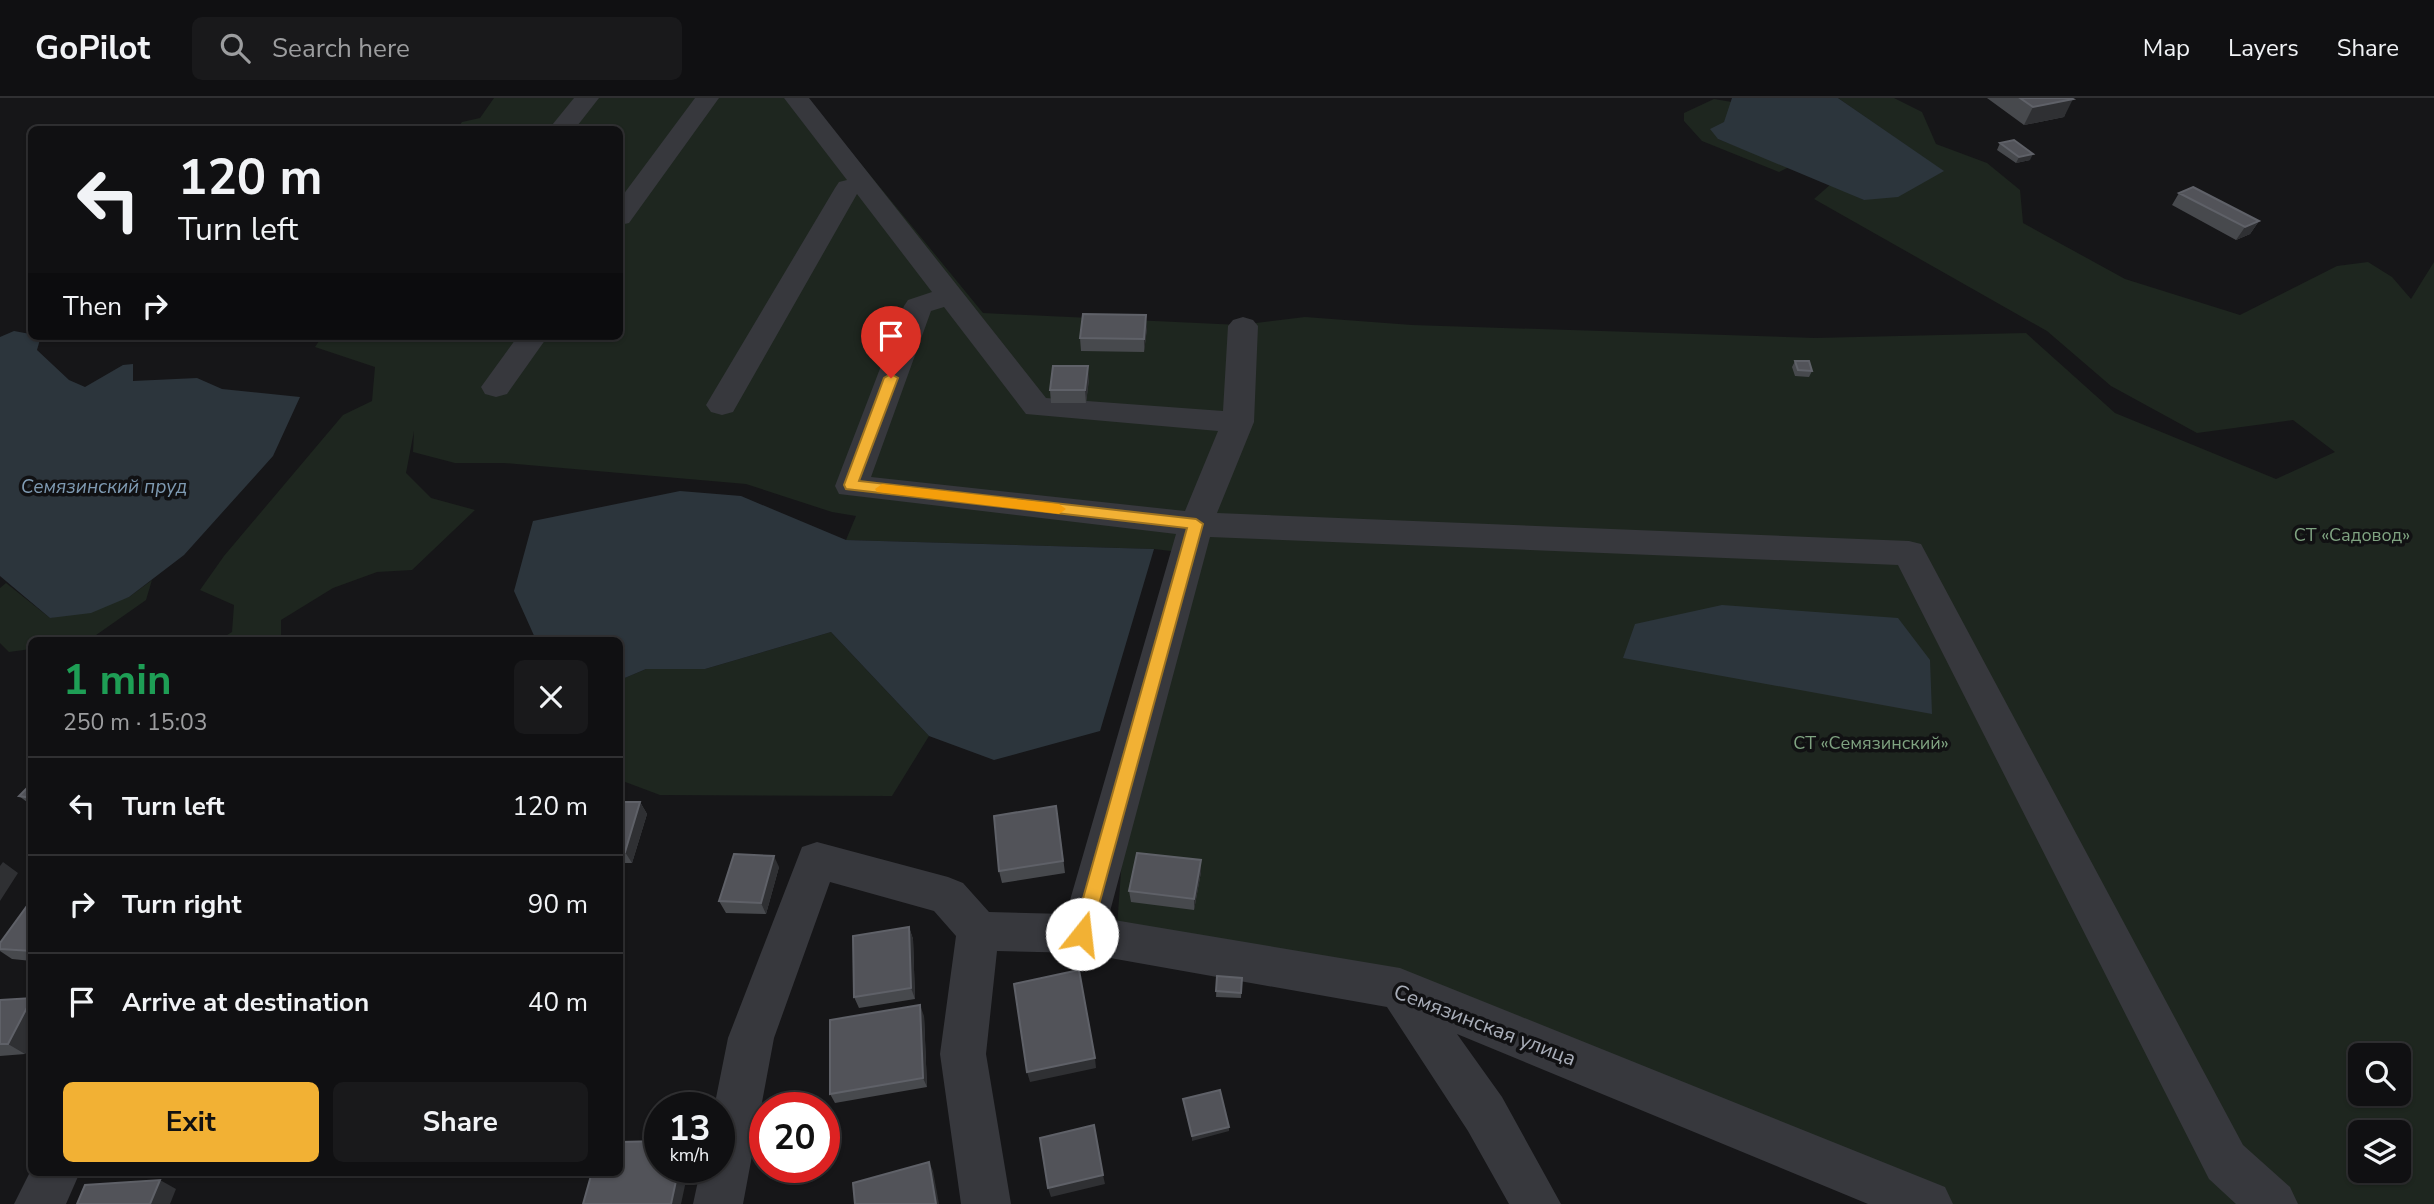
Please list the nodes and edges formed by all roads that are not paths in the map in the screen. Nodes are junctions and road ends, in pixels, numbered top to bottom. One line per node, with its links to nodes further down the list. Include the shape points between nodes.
1 (587, 98): 4 (street)
2 (707, 98): 6 (street)
3 (796, 98): 5 (street)
4 (563, 126)
5 (863, 184): 7 (street); 11 (street, via 848,188)
6 (623, 213)
7 (950, 295): 12 (street, via 1037,407); 13 (street, via 918,306 851,485)
8 (1243, 326): 12 (street)
9 (530, 340): 10 (lane)
10 (496, 387)
11 (722, 405)
12 (1238, 422): 13 (street)
13 (1196, 524): 15 (street); 23 (street, via 1909,553 2226,1162)
14 (978, 931): 15 (street, Семязинская улица); 19 (street, via 948,896 817,860 751,1038); 20 (street, via 963,1054)
15 (1082, 934): 16 (street, Семязинская улица)
16 (1400, 989): 21 (street, via 1485,1114); 22 (street, Семязинская улица)
17 (54, 1176): 18 (street)
18 (39, 1204)
19 (718, 1204)
20 (986, 1204)
21 (1536, 1204)
22 (1928, 1204)
23 (2273, 1204)

